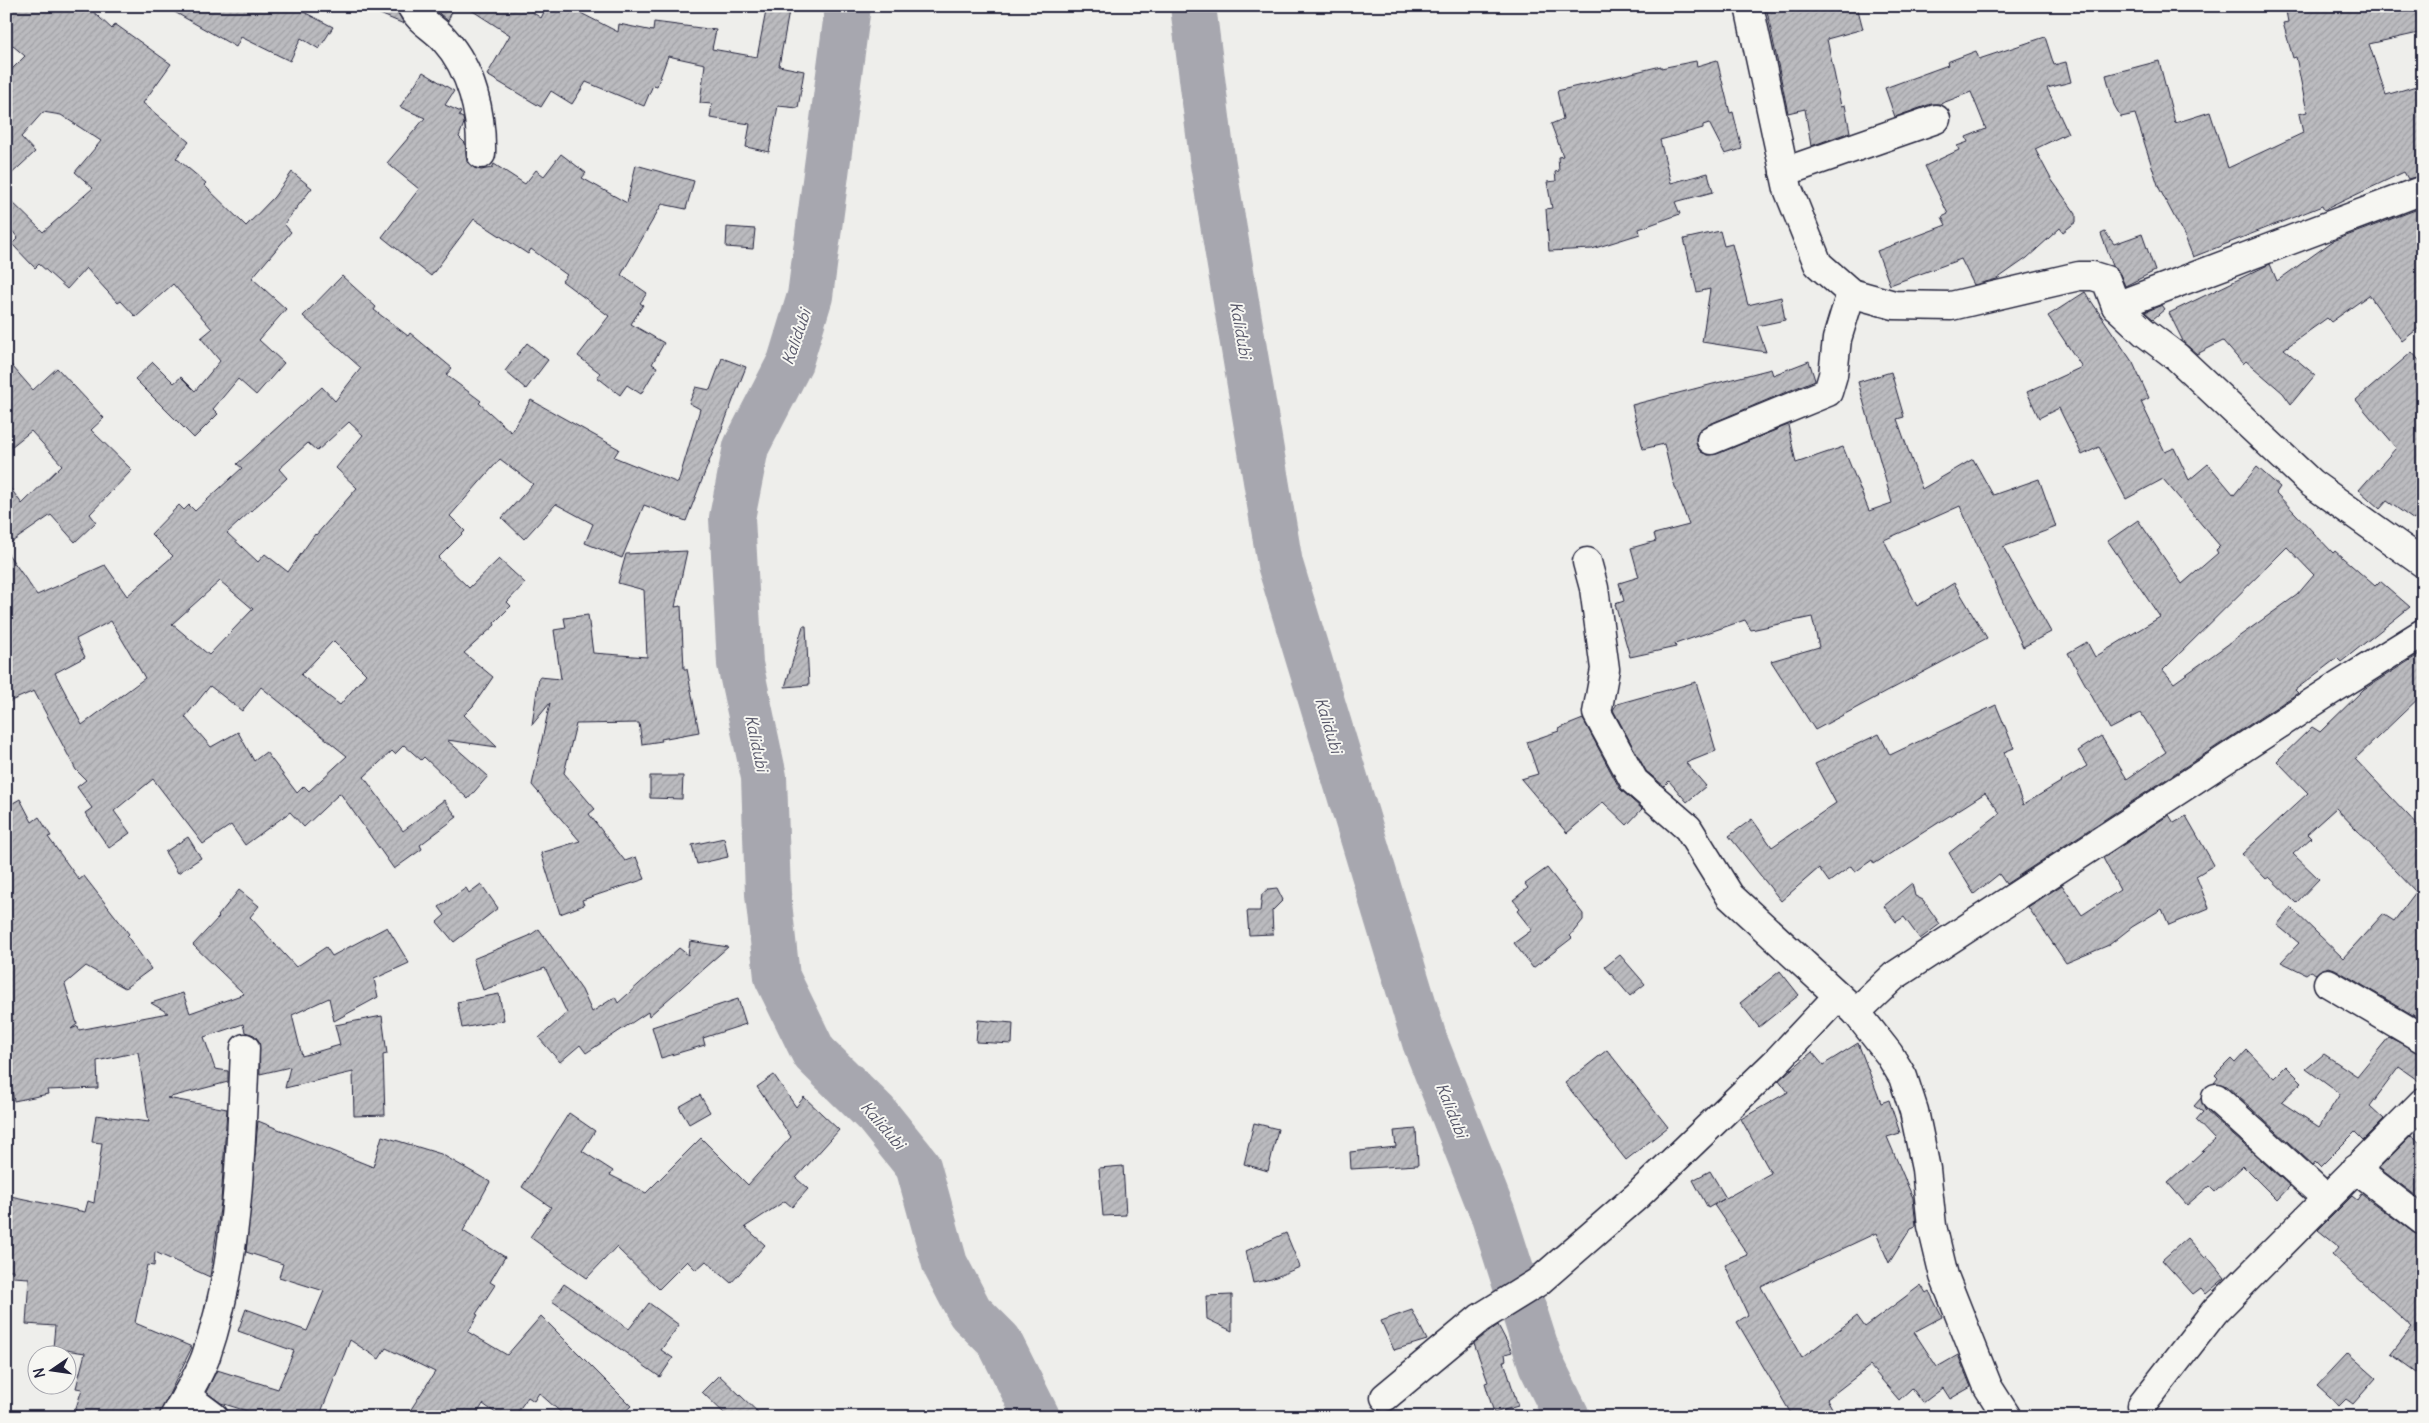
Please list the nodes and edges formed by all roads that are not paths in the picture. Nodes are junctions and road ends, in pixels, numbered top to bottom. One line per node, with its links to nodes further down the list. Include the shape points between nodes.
1 (411, 6): 4 (street, via 417,16 444,39 475,95 482,126)
2 (1749, 6): 5 (street)
3 (1936, 118): 5 (street)
4 (481, 154)
5 (1784, 172): 7 (street, via 1818,264)
6 (2423, 190): 8 (street)
7 (1851, 293): 8 (street, via 1894,305 1952,306 2078,276 2093,276 2106,280); 9 (street, via 1837,339 1828,392)
8 (2116, 306): 11 (street, via 2177,357 2311,482)
9 (1711, 440)
10 (1587, 562): 14 (street, via 1594,588 1604,669 1597,713 1634,781 1688,828 1730,896)
11 (2423, 563)
12 (2423, 633): 14 (street)
13 (2328, 983): 15 (street)
14 (1847, 1004): 22 (street, via 1775,1064 1637,1196 1538,1282 1480,1318); 26 (street, via 1889,1054 1903,1077 1914,1110 1926,1169 1932,1226 1944,1276 1988,1387)
15 (2423, 1039)
16 (244, 1048): 24 (street, via 236,1208 222,1291 206,1356)
17 (2216, 1098): 20 (street)
18 (2423, 1102): 19 (street)
19 (2355, 1169): 20 (street); 21 (street)
20 (2326, 1198): 23 (street, via 2215,1311)
21 (2423, 1221)
22 (1385, 1397)
23 (2142, 1405)
24 (180, 1406): 25 (street)
25 (214, 1417)
26 (2008, 1417)

